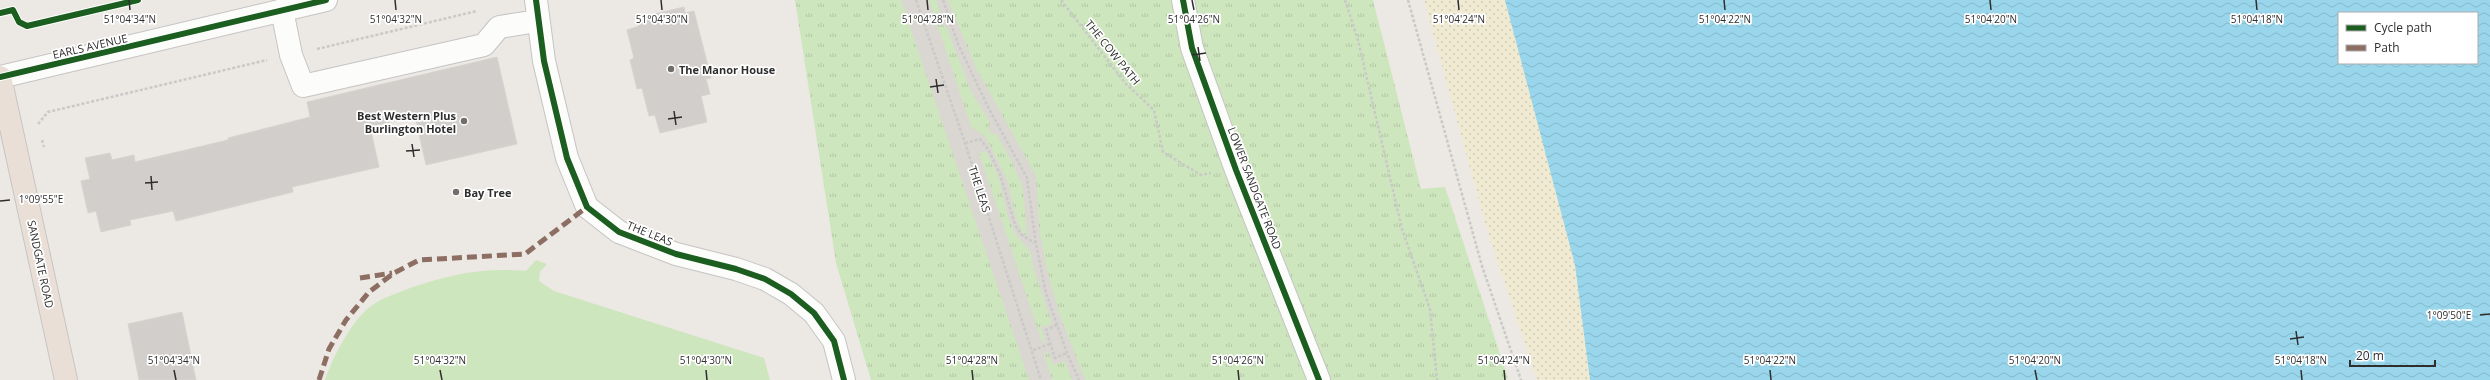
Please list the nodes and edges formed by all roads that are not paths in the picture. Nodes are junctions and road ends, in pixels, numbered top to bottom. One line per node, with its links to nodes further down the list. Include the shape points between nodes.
1 (326, 0): 3 (street, EARLS AVENUE)
2 (1183, 0): 8 (street, LOWER SANDGATE ROAD, via 1192,48 1236,170)
3 (282, 10): 4 (street, via 291,55 303,86 484,45 498,28); 5 (street, EARLS AVENUE)
4 (536, 10): 7 (street, THE LEAS, via 544,61 567,158 587,207 619,232 676,254 758,276 791,294 814,313 834,341)
5 (0, 77): 6 (highway, SANDGATE ROAD)
6 (66, 380)
7 (844, 380)
8 (1319, 380)

